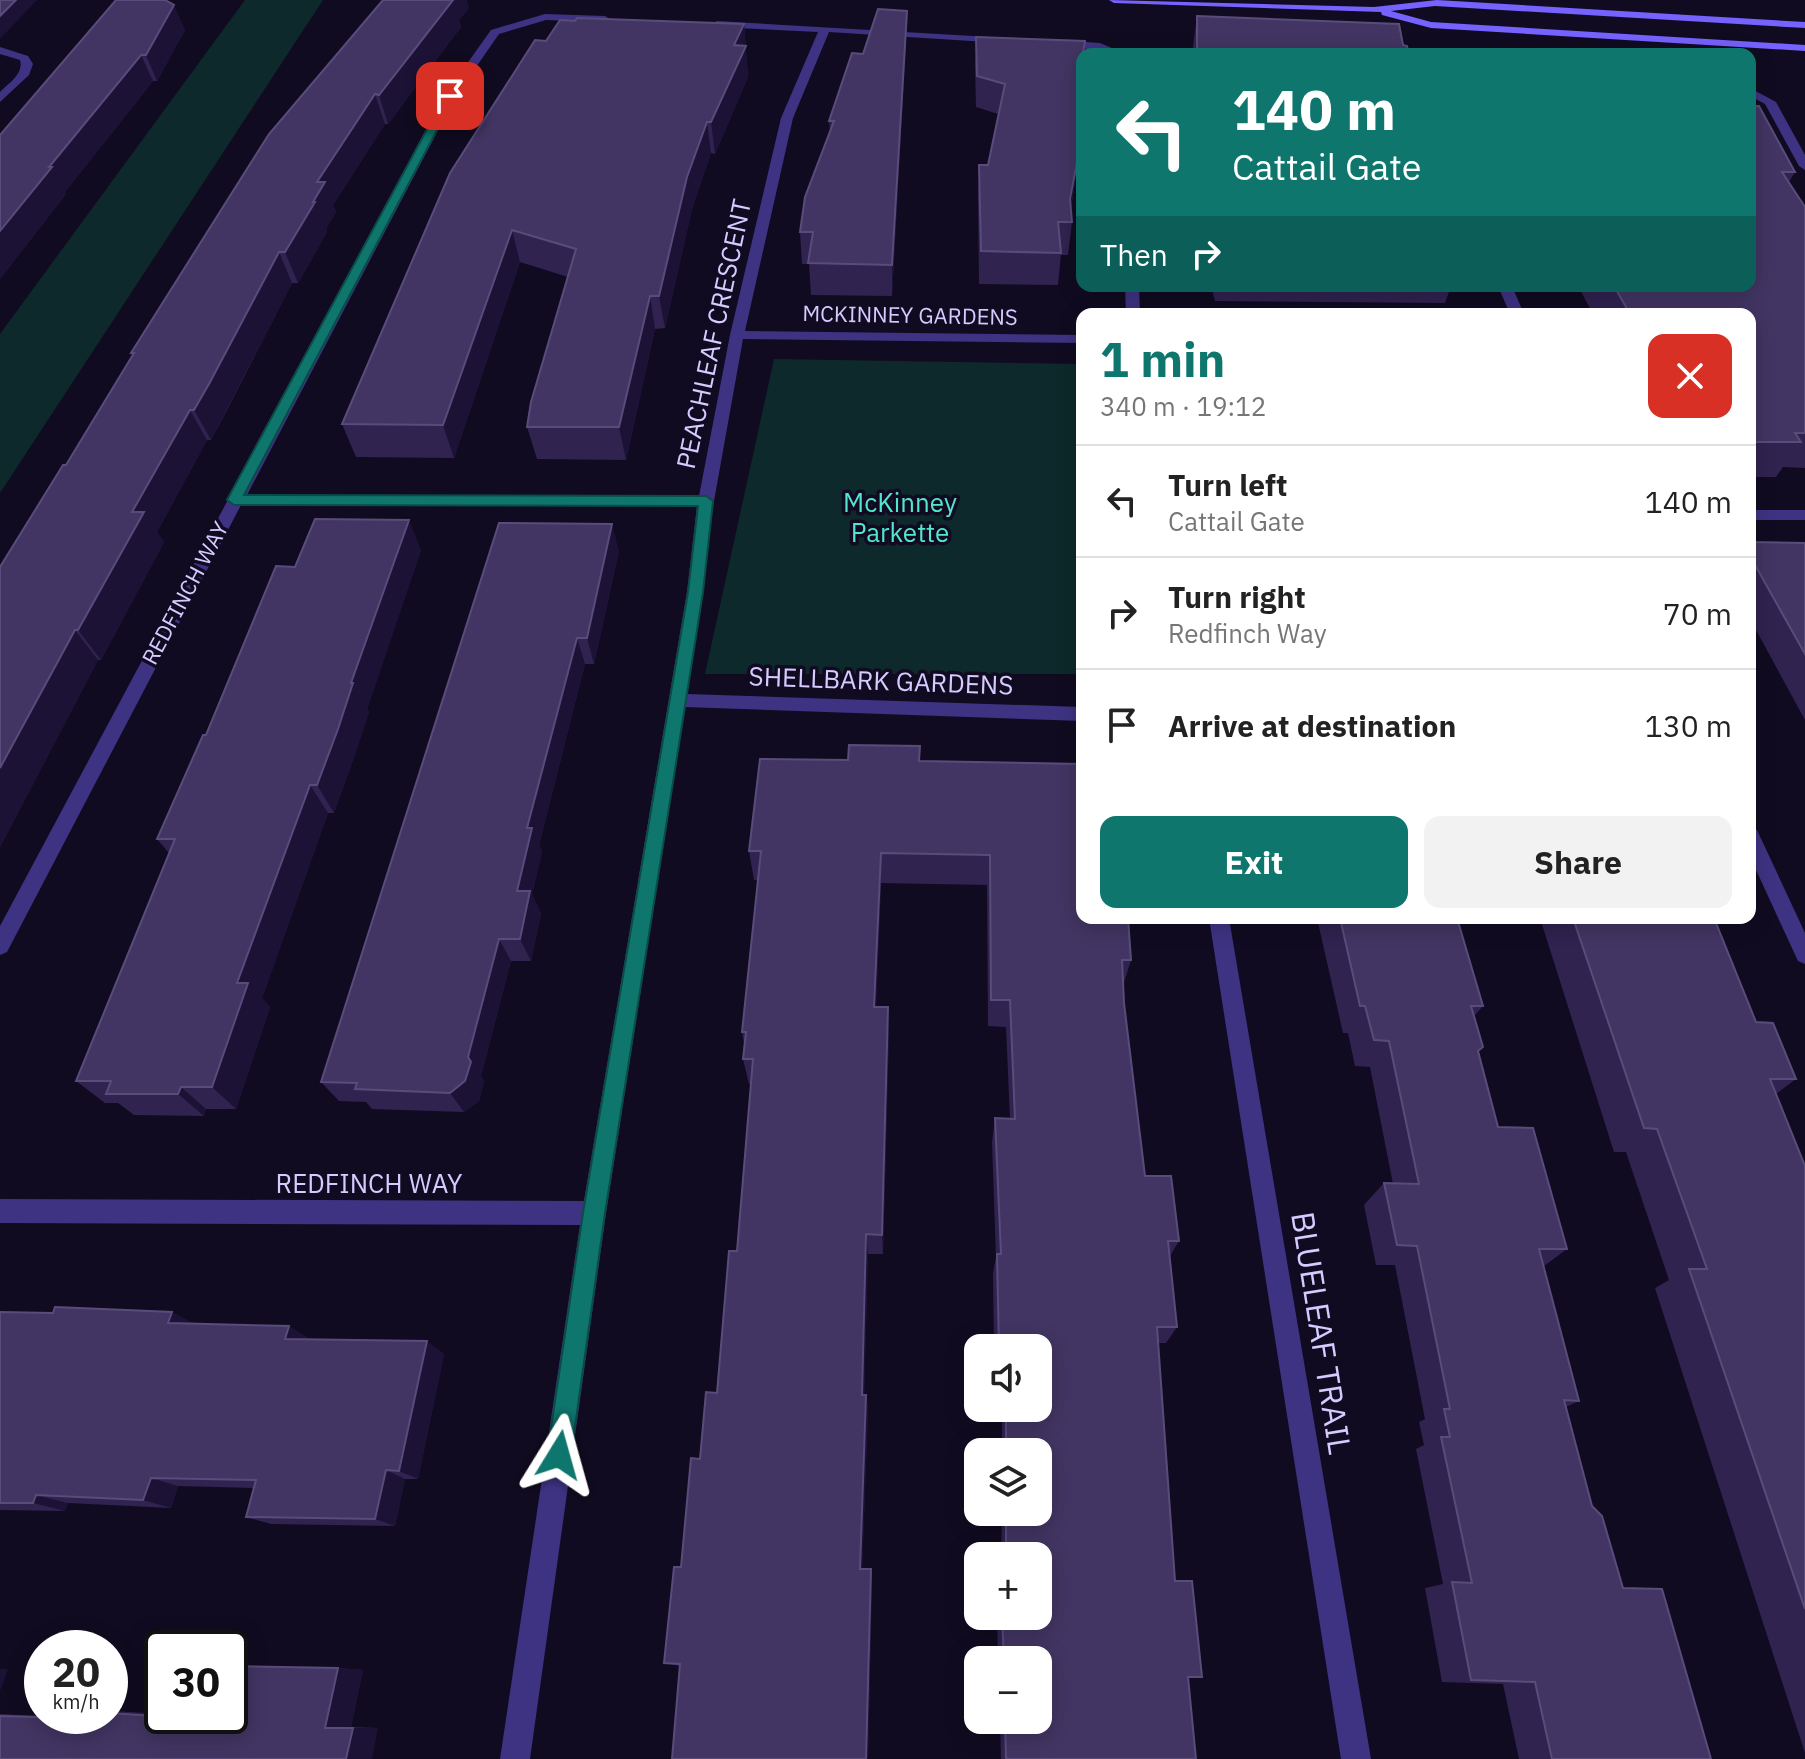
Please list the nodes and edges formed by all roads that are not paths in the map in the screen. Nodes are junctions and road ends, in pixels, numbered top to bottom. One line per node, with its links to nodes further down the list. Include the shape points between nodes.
1 (1114, 0): 2 (main road)
2 (1374, 10): 5 (main road, via 1435,3); 8 (main road, via 1431,25)
3 (622, 20): 15 (street, REDFINCH WAY, via 545,17 495,32 450,96)
4 (700, 23): 6 (street)
5 (1805, 25)
6 (825, 29): 7 (street); 13 (street, PEACHLEAF CRESCENT, via 787,118)
7 (1105, 48)
8 (1805, 48)
9 (0, 50): 11 (street, via 27,64)
10 (1756, 94): 12 (street, via 1770,102)
11 (0, 99)
12 (1805, 166)
13 (737, 335): 14 (street, MCKINNEY GARDENS); 16 (street, PEACHLEAF CRESCENT)
14 (1076, 339)
15 (234, 500): 16 (street); 23 (street, REDFINCH WAY)
16 (706, 501): 19 (street, PEACHLEAF CRESCENT)
17 (1756, 515): 18 (street)
18 (1805, 515)
19 (678, 700): 20 (street, SHELLBARK GARDENS); 26 (street, PEACHLEAF CRESCENT)
20 (1076, 714)
21 (1756, 849): 24 (street)
22 (1220, 924): 28 (street, BLUELEAF TRAIL)
23 (0, 946)
24 (1805, 955)
25 (0, 1211): 26 (street, REDFINCH WAY)
26 (594, 1213): 27 (street, PEACHLEAF CRESCENT)
27 (515, 1759)
28 (1356, 1759)

